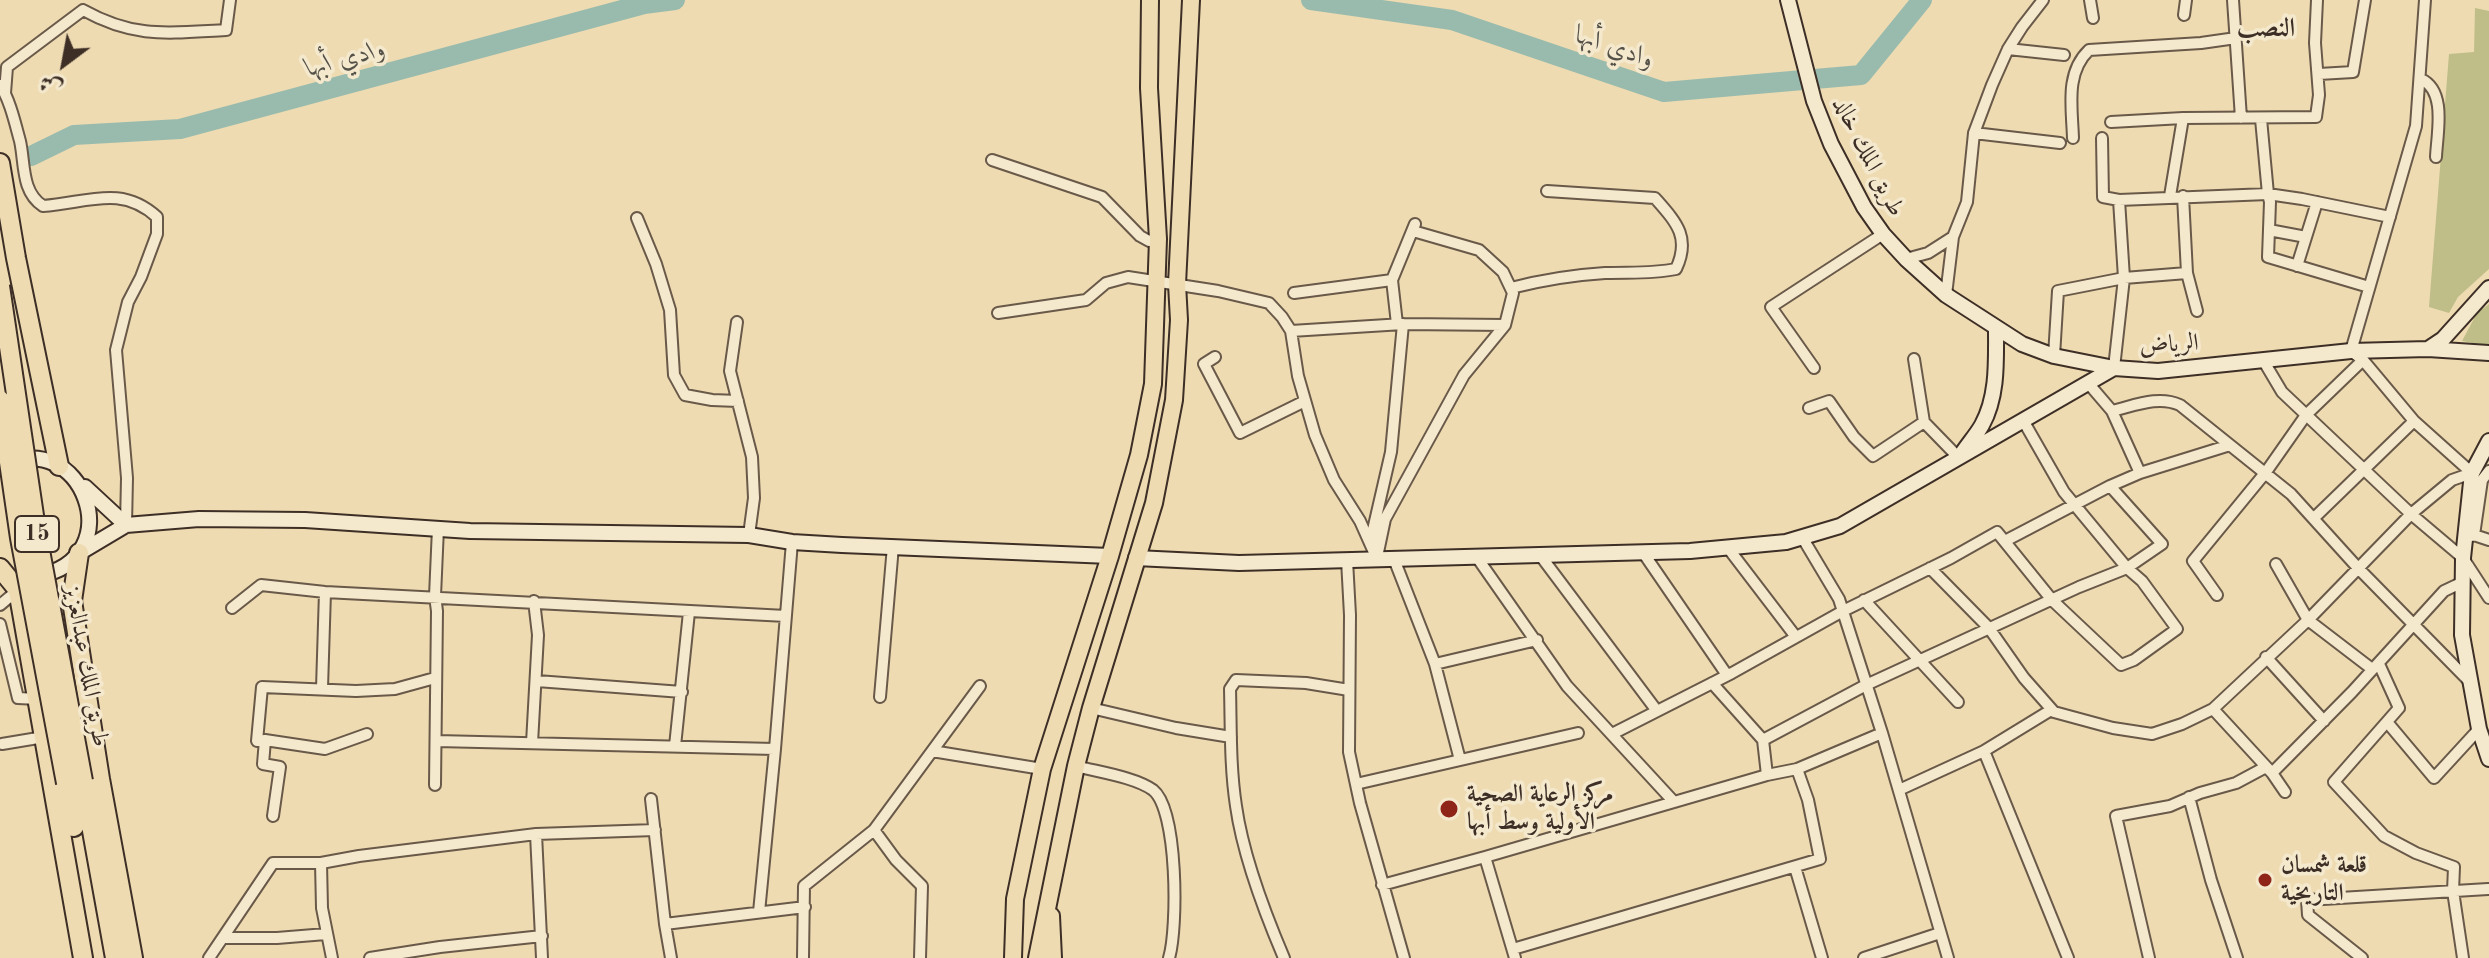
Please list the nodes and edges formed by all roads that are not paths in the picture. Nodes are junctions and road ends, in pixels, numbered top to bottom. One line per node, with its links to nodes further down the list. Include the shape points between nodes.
1 (230, 0): 12 (street, via 226,30 154,33 108,24)
2 (1150, 0): 44 (main road)
3 (1191, 0): 51 (main road)
4 (1788, 0): 41 (street, طريق الملك خالد, via 1831,144)
5 (2043, 0): 16 (street)
6 (2090, 0): 14 (street)
7 (2186, 0): 13 (street)
8 (2233, 0): 15 (street)
9 (2317, 0): 18 (street)
10 (2365, 0): 18 (street, via 2353,72)
11 (2425, 0): 19 (street)
12 (83, 5): 20 (street, via 7,67)
13 (2184, 15)
14 (2093, 18)
15 (2236, 38): 22 (street); 26 (street, via 2089,50 2073,74)
16 (2008, 49): 17 (street); 25 (street)
17 (2064, 55)
18 (2319, 74): 23 (street, via 2316,117)
19 (2421, 79): 29 (street, via 2437,97); 38 (street, via 2416,126)
20 (3, 89): 98 (street, via 34,200 43,206 118,197 144,205 157,217 157,234 128,302 116,350)
21 (2183, 118): 22 (street); 24 (street); 34 (street)
22 (2241, 118): 23 (street)
23 (2261, 119): 33 (street)
24 (2111, 122)
25 (1974, 133): 28 (street); 42 (street, via 1967,202)
26 (2073, 138)
27 (2102, 138): 36 (street, via 2103,197)
28 (2060, 143)
29 (2436, 157)
30 (992, 160): 44 (street, via 1102,197 1140,236)
31 (0, 163): 89 (highway, via 16,258)
32 (1547, 191): 54 (street, via 1655,198 1682,236 1682,255 1676,269 1662,272 1543,279)
33 (2268, 194): 35 (street); 37 (street); 40 (street)
34 (2170, 196): 35 (street); 36 (street)
35 (2183, 196): 47 (street)
36 (2119, 200): 48 (street)
37 (2317, 202): 38 (street); 43 (street)
38 (2390, 217): 53 (street)
39 (637, 218): 76 (street, via 670,310 674,375 685,395)
40 (2269, 230): 43 (street); 46 (street, via 2268,257)
41 (1883, 234): 45 (street, طريق الملك خالد); 72 (street, via 1771,307)
42 (1953, 237): 45 (street); 57 (street)
43 (2306, 237): 46 (street)
44 (1158, 239): 50 (main road)
45 (1906, 259): 57 (street, طريق الملك خالد)
46 (2297, 266): 53 (street)
47 (2187, 273): 48 (street); 58 (street)
48 (2124, 278): 67 (street, via 2058,291); 73 (street)
49 (1392, 280): 54 (street, via 1414,227 1479,250 1503,272); 56 (street); 61 (street)
50 (1156, 283): 51 (street); 59 (street, via 1128,277 1106,283 1086,300); 112 (main road, via 1153,384)
51 (1177, 284): 64 (street, via 1269,303); 114 (main road, via 1174,400 1154,503)
52 (0, 286): 191 (highway, طريق الملك عبدالعزيز / 15, bridge)
53 (2369, 287): 68 (street)
54 (1511, 288): 62 (street)
55 (2489, 288): 65 (street)
56 (1294, 293)
57 (1946, 295): 63 (street, طريق الملك خالد)
58 (2197, 311)
59 (998, 313)
60 (737, 322): 76 (street, via 730,371)
61 (1400, 324): 62 (street); 64 (street); 106 (street, via 1391,452)
62 (1505, 325): 116 (street, via 1450,399 1385,519)
63 (1996, 328): 67 (street, الرياض); 86 (street, via 1992,399 1982,426)
64 (1291, 331): 77 (street)
65 (2428, 349): 66 (street, الرياض); 68 (street, الرياض)
66 (2489, 353)
67 (2054, 356): 73 (street, الرياض)
68 (2357, 356): 71 (street, الرياض); 80 (street); 81 (street)
69 (1215, 357): 77 (street, via 1204,364 1240,433)
70 (1914, 359): 82 (street)
71 (2263, 360): 73 (street, الرياض, via 2158,371); 80 (street, via 2282,392)
72 (1814, 368)
73 (2114, 368): 74 (street)
74 (2088, 383): 79 (street); 83 (street)
75 (0, 400): 191 (highway, طريق الملك عبدالعزيز / 15, bridge, via 20,538)
76 (738, 401): 100 (street, via 752,457)
77 (1305, 401): 106 (street, via 1334,480)
78 (1809, 408): 82 (street, via 1829,401 1873,456)
79 (2112, 411): 85 (street, via 2169,400); 92 (street)
80 (2306, 415): 88 (street); 91 (street)
81 (2414, 421): 88 (street); 93 (street)
82 (1924, 422): 86 (street)
83 (2024, 422): 86 (street); 95 (street)
84 (2489, 441): 93 (street)
85 (2230, 445): 91 (street); 92 (street)
86 (1959, 458): 101 (street, via 1840,526)
87 (0, 468): 89 (street, via 26,459)
88 (2366, 470): 96 (street); 97 (street)
89 (66, 471): 98 (street); 110 (street, via 89,506 90,522)
90 (2489, 471): 102 (street, via 2482,480)
91 (2266, 472): 97 (street); 127 (street, via 2193,561)
92 (2140, 473): 94 (street)
93 (2472, 473): 96 (street, via 2452,480); 102 (street)
94 (2110, 486): 95 (street); 122 (street, via 2162,544)
95 (2075, 505): 104 (street); 122 (street)
96 (2411, 514): 115 (street); 123 (street)
97 (2314, 518): 123 (street)
98 (126, 525): 99 (street, via 233,519); 110 (street)
99 (438, 528): 100 (street); 128 (street)
100 (749, 535): 105 (street)
101 (1802, 537): 108 (street); 135 (street)
102 (2470, 537): 103 (street); 115 (street)
103 (2489, 540)
104 (2005, 541): 121 (street, via 1997,532); 131 (street)
105 (792, 542): 107 (street); 137 (street)
106 (1370, 543): 116 (street)
107 (893, 546): 112 (street); 159 (street)
108 (1728, 548): 109 (street); 142 (street)
109 (1642, 551): 111 (street); 149 (street)
110 (79, 553): 120 (street, via 50,574 31,577); 225 (highway, via 72,601)
111 (1540, 555): 113 (street); 165 (street)
112 (1110, 556): 187 (main road)
113 (1476, 556): 117 (street); 143 (street)
114 (1136, 558): 118 (street, via 1239,563); 162 (main road)
115 (2463, 558): 124 (street); 129 (street)
116 (1377, 559): 117 (street); 118 (street)
117 (1394, 559): 146 (street)
118 (1347, 560): 157 (street)
119 (2276, 564): 138 (street)
120 (0, 566): 125 (highway)
121 (1930, 568): 130 (street); 141 (street)
122 (2127, 568): 131 (street); 131 (street, via 2177,629 2134,660 2121,665)
123 (2358, 568): 138 (street); 139 (street)
124 (2463, 582): 139 (street, via 2444,591); 152 (street, via 2462,635)
125 (18, 590): 133 (street); 160 (highway)
126 (325, 592): 128 (street); 134 (street, via 261,585); 156 (street)
127 (2217, 595)
128 (435, 596): 132 (street); 150 (street)
129 (2489, 598)
130 (1864, 600): 135 (street); 145 (street)
131 (2052, 600): 141 (street)
132 (534, 601): 136 (street); 151 (street)
133 (0, 605)
134 (232, 608)
135 (1843, 611): 142 (street); 154 (street)
136 (689, 612): 137 (street); 158 (street)
137 (786, 616): 181 (street)
138 (2308, 620): 144 (street); 147 (street)
139 (2413, 623): 147 (street); 152 (street)
140 (0, 624): 148 (street)
141 (1989, 628): 145 (street); 164 (street)
142 (1796, 637): 149 (street)
143 (1537, 640): 146 (street); 172 (street, via 1567,686)
144 (2266, 657): 163 (street); 166 (street)
145 (1919, 660): 154 (street); 161 (street)
146 (1435, 664): 185 (street)
147 (2375, 666): 166 (street); 167 (street, via 2399,708)
148 (5, 673): 160 (street, via 18,698)
149 (1727, 675): 153 (street)
150 (435, 678): 156 (street, via 395,689); 177 (street)
151 (537, 681): 158 (street); 178 (street)
152 (2470, 682): 168 (street)
153 (1712, 683): 165 (street); 176 (street)
154 (1866, 685): 170 (street); 176 (street)
155 (980, 686): 182 (street)
156 (322, 688): 175 (street, via 262,687 257,741)
157 (1349, 690): 174 (street, via 1236,680 1230,689); 192 (street, via 1349,752)
158 (682, 692): 180 (street)
159 (880, 697)
160 (38, 699): 173 (highway)
161 (1958, 702)
162 (1091, 708): 174 (street); 186 (main road)
163 (2213, 709): 164 (street, via 2152,734); 189 (street)
164 (2051, 710): 183 (street)
165 (1657, 711): 172 (street)
166 (2324, 721): 189 (street)
167 (2387, 722): 168 (street, via 2434,778); 209 (street, via 2334,782 2384,836 2454,867)
168 (2479, 729): 184 (street)
169 (1578, 733): 185 (street)
170 (1882, 733): 188 (street); 194 (street)
171 (367, 734): 175 (street, via 325,749)
172 (1612, 734): 198 (street)
173 (44, 737): 179 (street); 222 (highway)
174 (1231, 737): 238 (street, via 1236,809)
175 (265, 740): 199 (street, via 263,764 280,767)
176 (1763, 740): 190 (street)
177 (437, 741): 178 (street); 193 (street)
178 (532, 743): 180 (street)
179 (1, 745)
180 (675, 746): 181 (street)
181 (775, 749): 212 (street)
182 (932, 751): 187 (street); 201 (street)
183 (1984, 751): 194 (street); 221 (street)
184 (2489, 759)
185 (1460, 760): 192 (street)
186 (1076, 766): 207 (main road); 237 (street, via 1143,785 1160,797 1173,854)
187 (1042, 769): 210 (main road)
188 (1797, 769): 190 (street); 205 (street, via 1820,859)
189 (2268, 770): 195 (street); 196 (street)
190 (1767, 775): 198 (street)
191 (75, 782): 223 (highway, طريق الملك عبدالعزيز / 15); 224 (highway, طريق الملك عبدالعزيز / 15)
192 (1356, 784): 206 (street)
193 (435, 785)
194 (1899, 790): 214 (street)
195 (2285, 792)
196 (2189, 797): 243 (street, via 2116,816); 244 (street)
197 (651, 799): 200 (street)
198 (1674, 802): 203 (street)
199 (273, 816)
200 (655, 830): 202 (street); 213 (street)
201 (874, 830): 211 (street, via 804,886); 232 (street, via 922,886)
202 (536, 834): 204 (street); 216 (street)
203 (1485, 857): 206 (street); 219 (street)
204 (321, 863): 215 (street); 217 (street, via 273,863)
205 (1795, 867): 219 (street); 240 (street)
206 (1382, 885): 239 (street)
207 (1050, 886): 235 (main road); 236 (main road)
208 (2488, 889): 209 (street)
209 (2453, 891): 245 (street, via 2307,900 2308,915); 246 (street)
210 (1015, 899): 233 (main road); 234 (main road)
211 (805, 907): 212 (street); 231 (street)
212 (759, 912): 213 (street)
213 (665, 924): 230 (street)
214 (1940, 933): 241 (street); 242 (street)
215 (326, 934): 217 (street); 227 (street)
216 (542, 936): 218 (street); 229 (street)
217 (223, 938): 226 (street)
218 (440, 952): 220 (street)
219 (1514, 953)
220 (390, 956): 228 (street)
221 (2067, 957)
222 (83, 958)
223 (95, 958)
224 (115, 958)
225 (133, 958)
226 (209, 958)
227 (332, 958)
228 (370, 958)
229 (542, 958)
230 (671, 958)
231 (803, 958)
232 (920, 958)
233 (1004, 958)
234 (1013, 958)
235 (1037, 958)
236 (1053, 958)
237 (1169, 958)
238 (1284, 958)
239 (1404, 958)
240 (1822, 958)
241 (1864, 958)
242 (1948, 958)
243 (2149, 958)
244 (2237, 958)
245 (2362, 958)
246 (2463, 958)

